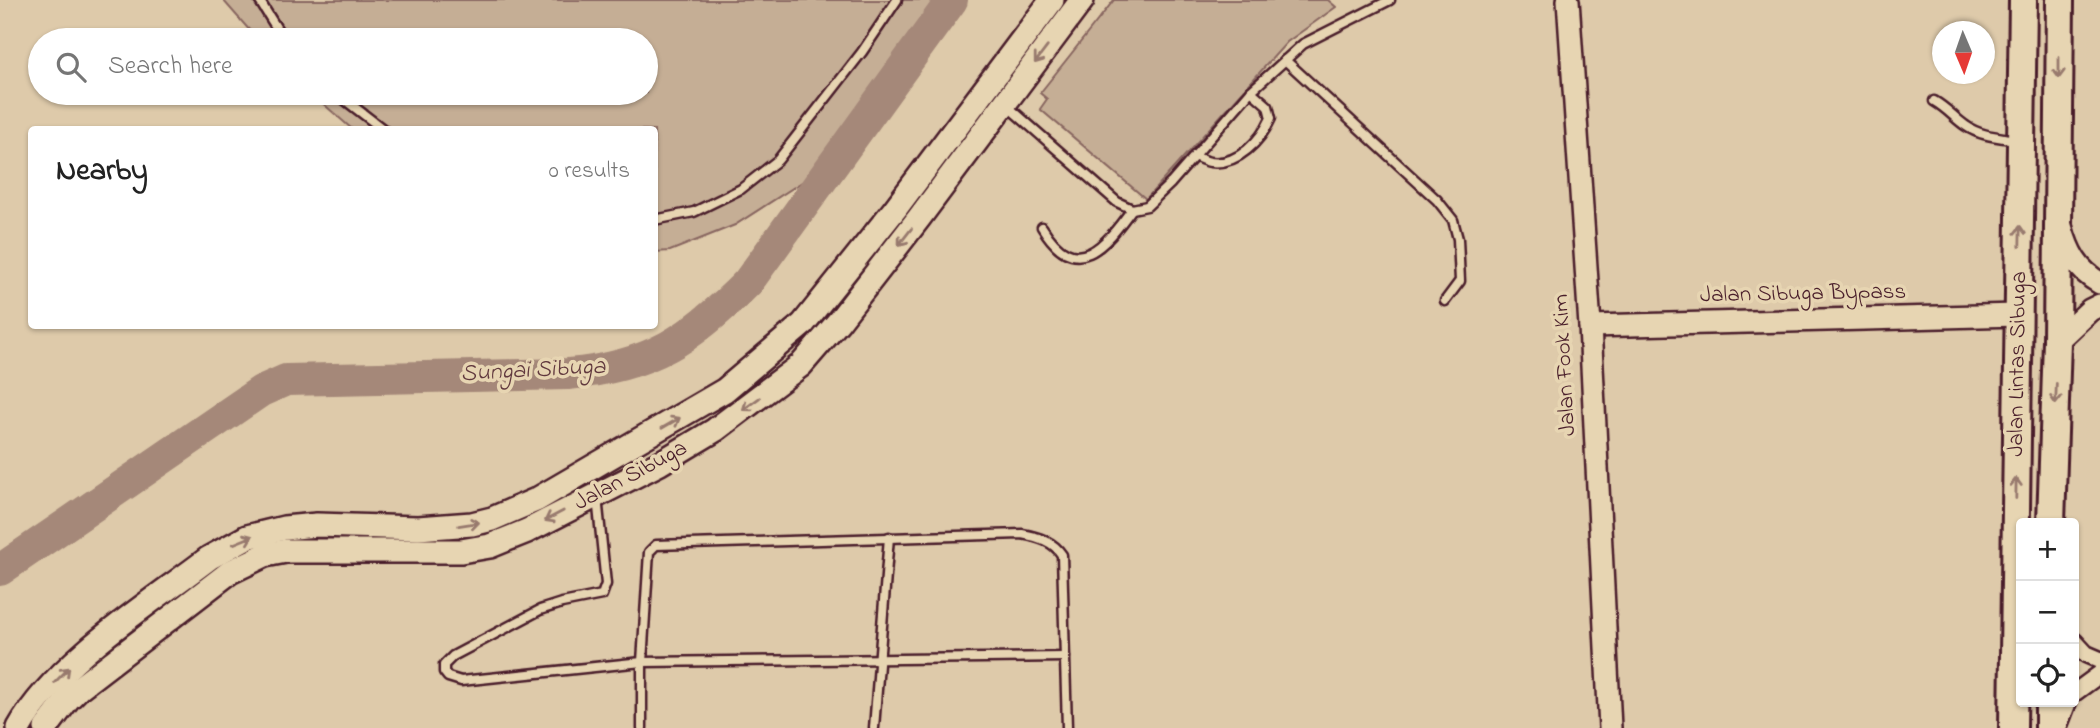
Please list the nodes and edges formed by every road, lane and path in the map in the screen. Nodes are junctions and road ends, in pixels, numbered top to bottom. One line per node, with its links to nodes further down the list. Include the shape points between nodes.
1 (259, 0): 9 (lane)
2 (897, 0): 20 (lane, via 778,160 741,189 694,212)
3 (1052, 0): 40 (main road, Jalan Sibuga, one-way to 3, via 60,675 228,546 284,528 418,528 492,519 536,500 725,390 803,324)
4 (1082, 0): 13 (main road, Jalan Sibuga, one-way to 13)
5 (1391, 0): 10 (lane, via 1303,44)
6 (1569, 0): 26 (street, Jalan Fook Kim)
7 (2023, 0): 16 (main road, Jalan Lintas Sibuga)
8 (2060, 0): 19 (main road, Jalan Lintas Sibuga, one-way to 19)
9 (276, 28)
10 (1285, 60): 11 (lane); 23 (lane, via 1453,220 1460,281)
11 (1251, 91): 17 (lane); 17 (lane, via 1268,106 1271,118 1264,132 1227,161 1210,162)
12 (1934, 101): 16 (lane, via 1980,133)
13 (1005, 103): 18 (lane, via 1116,202); 28 (main road, Jalan Sibuga, one-way to 28, via 801,365 715,430)
14 (352, 105): 15 (lane)
15 (379, 126)
16 (2022, 141): 25 (main road, Jalan Lintas Sibuga, one-way to 16)
17 (1194, 156): 18 (lane, via 1147,206)
18 (1132, 209): 21 (lane, via 1109,240 1083,257 1068,255 1050,241)
19 (2058, 214): 22 (street, via 2073,258 2085,275); 27 (main road, Jalan Lintas Sibuga)
20 (658, 219)
21 (1042, 227)
22 (2100, 283)
23 (1445, 301)
24 (2100, 305): 27 (street)
25 (2018, 315): 26 (street, Jalan Sibuga Bypass); 46 (main road, Jalan Lintas Sibuga, one-way to 25)
26 (1590, 326): 45 (street, Jalan Fook Kim)
27 (2057, 341): 29 (main road, Jalan Lintas Sibuga, one-way to 29)
28 (597, 495): 35 (lane, via 606,584 602,595 540,610 453,656 444,665 444,673 461,681); 41 (main road, Jalan Sibuga, one-way to 41, via 508,540 477,549 305,549 265,555 230,572 91,679)
29 (2051, 518)
30 (889, 537): 32 (lane, via 1022,534 1057,548 1062,555); 34 (lane); 35 (lane, via 656,545 649,552)
31 (2077, 644): 33 (street)
32 (1065, 657): 34 (lane); 44 (lane)
33 (2100, 660)
34 (878, 661): 35 (lane); 43 (lane)
35 (642, 662): 42 (lane)
36 (2100, 674): 37 (street)
37 (2079, 689)
38 (2049, 707): 47 (main road)
39 (2066, 707): 48 (street)
40 (19, 728)
41 (46, 728)
42 (642, 728)
43 (874, 728)
44 (1067, 728)
45 (1610, 728)
46 (2013, 728)
47 (2049, 728)
48 (2058, 728)

